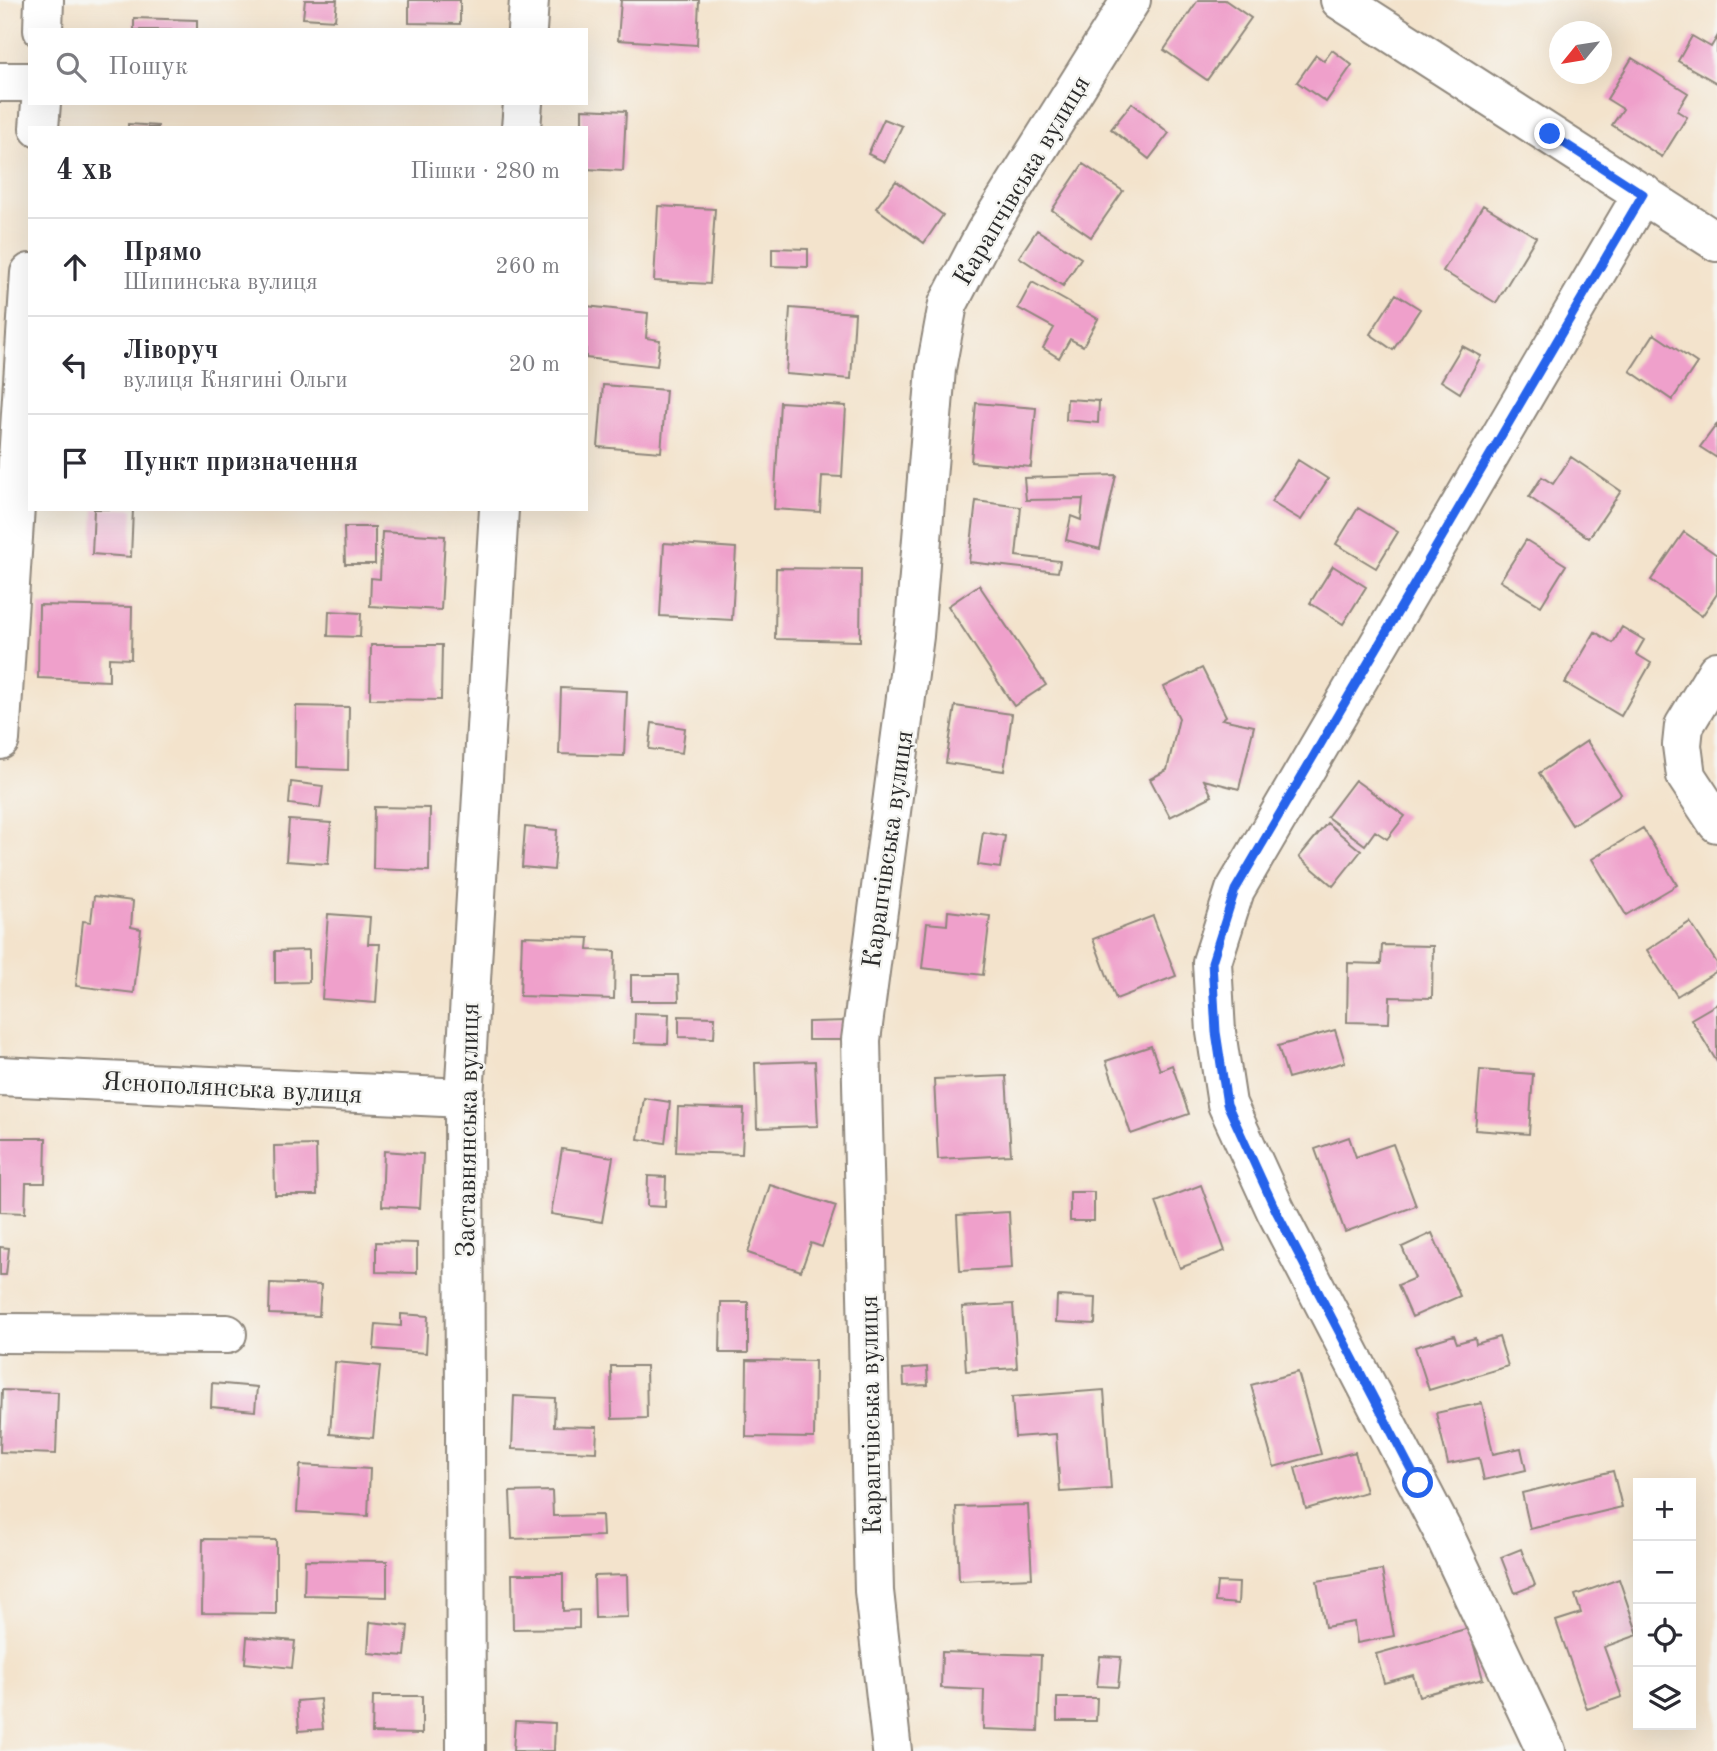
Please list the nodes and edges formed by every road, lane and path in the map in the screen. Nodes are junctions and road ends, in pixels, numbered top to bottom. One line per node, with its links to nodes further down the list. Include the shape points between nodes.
1 (44, 0): 5 (street)
2 (530, 0): 6 (street)
3 (1131, 0): 25 (street, Карапчівська вулиця, via 985,233 947,304 936,369 915,636 861,1040 874,1591)
4 (1340, 0): 13 (street)
5 (43, 28)
6 (527, 28)
7 (0, 82): 8 (street)
8 (28, 82)
9 (41, 105): 11 (street)
10 (523, 105): 12 (street)
11 (39, 126)
12 (521, 126)
13 (1643, 194): 14 (street); 26 (street, via 1235,890 1212,962 1227,1104 1276,1211 1443,1532)
14 (1717, 242)
15 (28, 304): 18 (street)
16 (499, 511): 21 (street, Заставнянська вулиця)
17 (1717, 671): 19 (street, via 1684,726 1682,745 1686,776)
18 (0, 740)
19 (1717, 822)
20 (0, 1076): 21 (street, Яснополянська вулиця)
21 (464, 1098): 24 (street, Заставнянська вулиця)
22 (0, 1332): 23 (street)
23 (227, 1334)
24 (466, 1751)
25 (892, 1751)
26 (1546, 1751)

